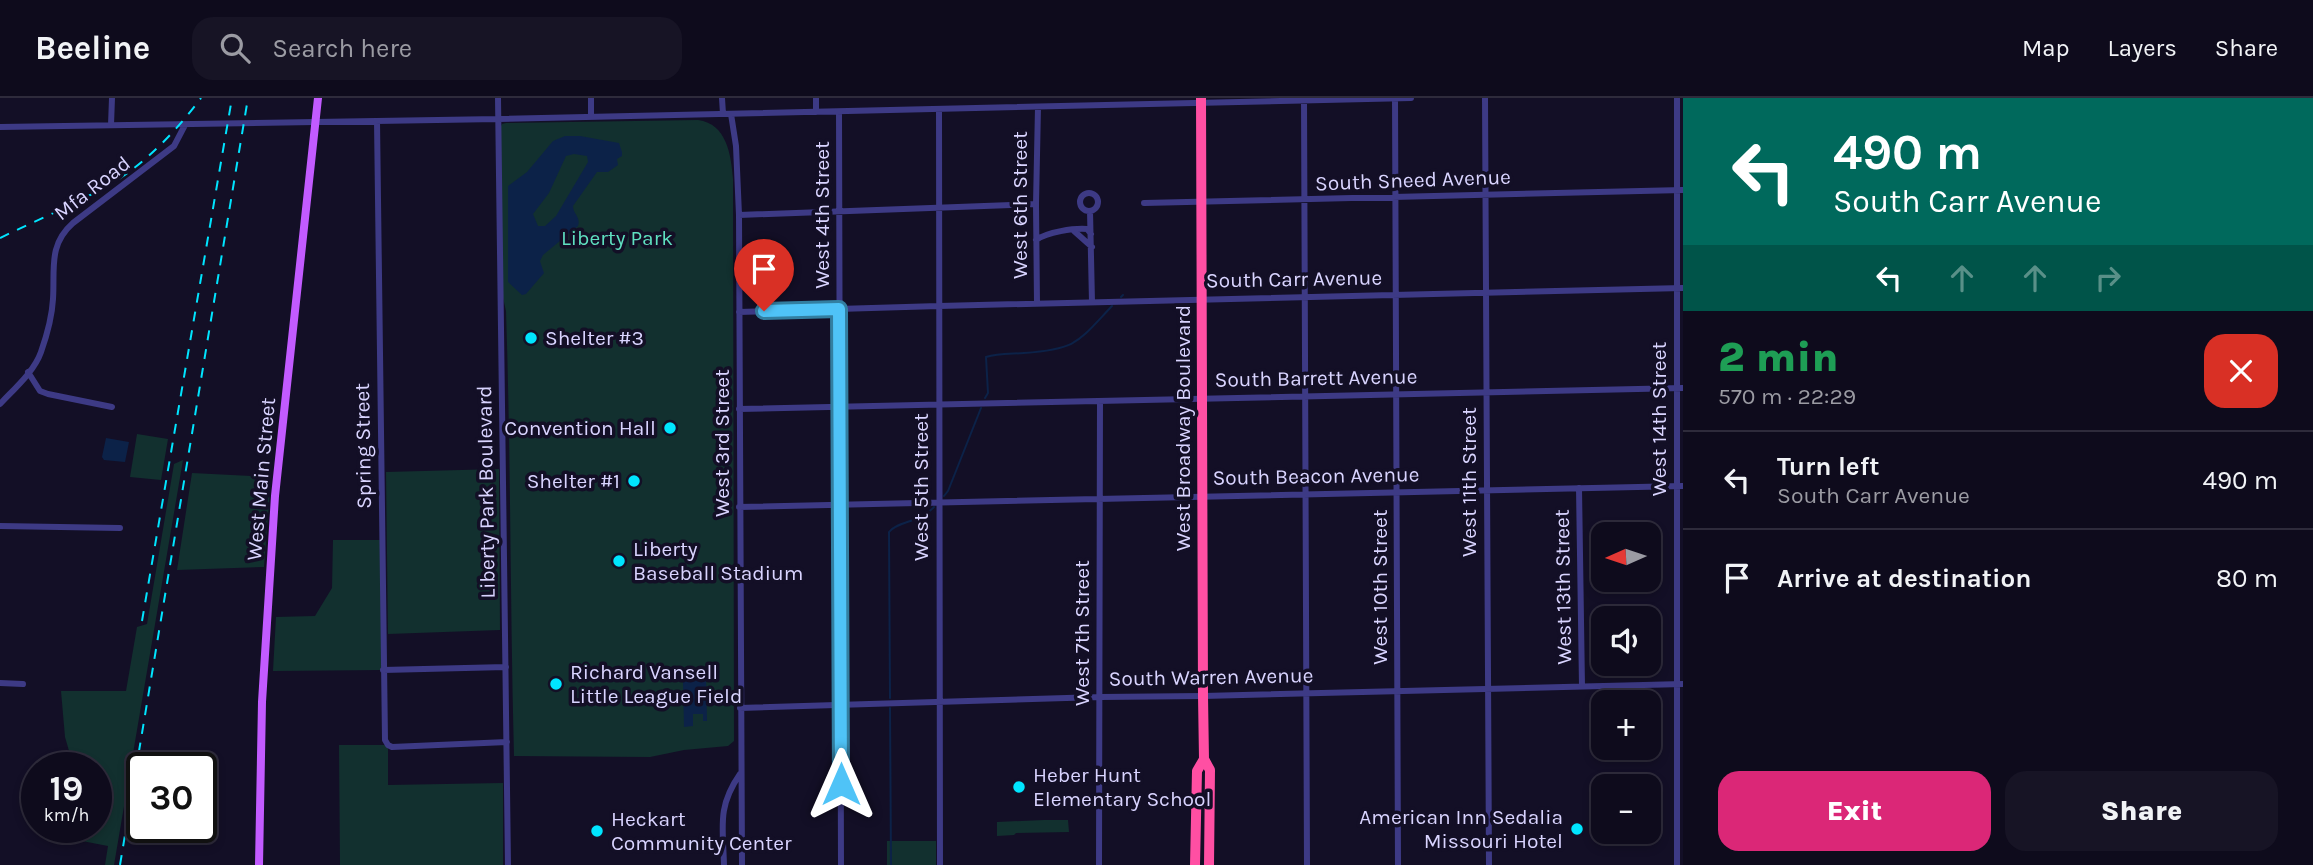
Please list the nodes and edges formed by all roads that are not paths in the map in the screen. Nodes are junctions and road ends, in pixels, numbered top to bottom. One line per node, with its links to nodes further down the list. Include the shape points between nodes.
1 (112, 98): 25 (street)
2 (318, 98): 24 (main road, West Main Street)
3 (498, 98): 22 (street, Liberty Park Boulevard)
4 (591, 98): 21 (street)
5 (722, 98): 20 (street, West 3rd Street)
6 (816, 98): 18 (street, West 4th Street)
7 (1005, 98): 16 (street, West 6th Street)
8 (1395, 98): 9 (street); 12 (street); 30 (street, West 10th Street)
9 (1411, 98)
10 (1485, 98): 29 (street, West 11th Street)
11 (1676, 98): 28 (street, West 14th Street)
12 (1304, 99): 13 (street); 31 (street)
13 (1201, 101): 14 (street); 33 (highway, West Broadway Boulevard)
14 (1100, 102): 15 (street)
15 (1038, 107): 16 (street); 34 (street, West 6th Street)
16 (1005, 108): 17 (street)
17 (939, 109): 19 (street); 35 (street, West 5th Street)
18 (816, 112): 19 (street); 20 (street)
19 (839, 112): 36 (street, West 4th Street)
20 (727, 114): 21 (street); 38 (street, West 3rd Street, via 736,146)
21 (591, 117): 22 (street)
22 (498, 119): 23 (street); 79 (street, Liberty Park Boulevard)
23 (377, 121): 24 (street); 80 (street, Spring Street)
24 (316, 122): 26 (street); 96 (main road, West Main Street, via 273,522 262,702)
25 (111, 125): 26 (street); 27 (street)
26 (185, 125): 55 (street, Mfa Road, via 174,146 60,235 54,255 49,327)
27 (0, 127)
28 (1680, 190): 29 (street, South Sneed Avenue); 45 (street, West 14th Street)
29 (1486, 195): 30 (street, South Sneed Avenue); 46 (street, West 11th Street)
30 (1396, 197): 31 (street, South Sneed Avenue); 47 (street, West 10th Street)
31 (1305, 200): 33 (street, South Sneed Avenue); 48 (street)
32 (1144, 203): 33 (street, South Sneed Avenue)
33 (1201, 203): 49 (highway, West Broadway Boulevard)
34 (1036, 204): 35 (street); 39 (street, West 6th Street)
35 (940, 207): 36 (street); 52 (street, West 5th Street)
36 (839, 211): 38 (street); 53 (street, West 4th Street)
37 (1090, 211): 42 (street)
38 (739, 215): 54 (street, West 3rd Street)
39 (1036, 223): 41 (street); 43 (street, West 6th Street)
40 (1074, 231): 41 (street); 42 (street, via 1087,229); 44 (street)
41 (1052, 232): 43 (street)
42 (1092, 236): 44 (street)
43 (1036, 240): 51 (street, West 6th Street)
44 (1092, 247): 50 (street)
45 (1680, 288): 46 (street, South Carr Avenue); 56 (street, West 14th Street)
46 (1486, 292): 47 (street, South Carr Avenue); 57 (street, West 11th Street)
47 (1396, 294): 48 (street, South Carr Avenue); 58 (street, West 10th Street)
48 (1305, 297): 49 (street, South Carr Avenue); 59 (street)
49 (1201, 299): 50 (street, South Carr Avenue); 60 (highway, West Broadway Boulevard)
50 (1092, 302): 51 (street, South Carr Avenue)
51 (1037, 303): 52 (street, South Carr Avenue)
52 (939, 306): 53 (street, South Carr Avenue); 63 (street, West 5th Street)
53 (839, 309): 54 (street, South Carr Avenue); 64 (street, West 4th Street)
54 (739, 312): 66 (street, West 3rd Street)
55 (28, 372): 62 (street, Mfa Road); 65 (street, via 40,391)
56 (1680, 388): 57 (street, South Barrett Avenue); 67 (street, West 14th Street)
57 (1486, 392): 58 (street, South Barrett Avenue); 69 (street, West 11th Street)
58 (1396, 394): 59 (street, South Barrett Avenue); 70 (street, West 10th Street)
59 (1305, 396): 60 (street, South Barrett Avenue); 71 (street)
60 (1202, 398): 61 (street, South Barrett Avenue); 72 (highway, West Broadway Boulevard)
61 (1100, 401): 63 (street, South Barrett Avenue); 73 (street, West 7th Street)
62 (0, 404)
63 (939, 404): 64 (street, South Barrett Avenue); 74 (street, West 5th Street)
64 (840, 406): 66 (street, South Barrett Avenue); 75 (street, West 4th Street)
65 (112, 407)
66 (739, 409): 76 (street, West 3rd Street)
67 (1680, 486): 68 (street, South Beacon Avenue); 83 (street, West 14th Street)
68 (1579, 488): 69 (street, South Beacon Avenue); 84 (street, West 13th Street)
69 (1487, 490): 70 (street, South Beacon Avenue); 85 (street, West 11th Street)
70 (1397, 492): 71 (street, South Beacon Avenue); 86 (street, West 10th Street)
71 (1306, 494): 72 (street, South Beacon Avenue); 87 (street)
72 (1202, 496): 73 (street, South Beacon Avenue); 88 (highway, West Broadway Boulevard)
73 (1100, 498): 74 (street, South Beacon Avenue); 89 (street, West 7th Street)
74 (939, 502): 75 (street, South Beacon Avenue); 90 (street, West 5th Street)
75 (840, 504): 76 (street, South Beacon Avenue); 91 (street, West 4th Street)
76 (740, 507): 92 (street, West 3rd Street)
77 (0, 526): 78 (street)
78 (120, 528)
79 (506, 667): 80 (street); 93 (street, Liberty Park Boulevard)
80 (383, 670): 93 (street, Spring Street, via 386,743 392,747)
81 (0, 683): 82 (street)
82 (23, 684)
83 (1680, 685): 84 (street, South Warren Avenue); 108 (street, West 14th Street)
84 (1582, 686): 85 (street, South Warren Avenue)
85 (1487, 688): 86 (street, South Warren Avenue); 107 (street, West 11th Street)
86 (1397, 691): 87 (street, South Warren Avenue); 106 (street, West 10th Street)
87 (1306, 694): 88 (street, South Warren Avenue); 105 (street)
88 (1203, 696): 89 (street, South Warren Avenue); 94 (highway, West Broadway Boulevard)
89 (1100, 697): 90 (street, South Warren Avenue); 102 (street, West 7th Street)
90 (939, 701): 91 (street, South Warren Avenue); 101 (street, West 5th Street)
91 (841, 704): 92 (street, South Warren Avenue); 100 (street, West 4th Street)
92 (740, 708): 95 (street, West 3rd Street)
93 (507, 742): 97 (street, Liberty Park Boulevard)
94 (1204, 758): 103 (highway, West Broadway Boulevard, via 1197,771); 104 (highway, West Broadway Boulevard, via 1210,770)
95 (741, 772): 98 (street, West 3rd Street, via 723,808); 99 (street, West 3rd Street)
96 (260, 865)
97 (508, 865)
98 (724, 865)
99 (742, 865)
100 (841, 865)
101 (940, 865)
102 (1099, 865)
103 (1195, 865)
104 (1209, 865)
105 (1307, 865)
106 (1398, 865)
107 (1489, 865)
108 (1677, 865)

